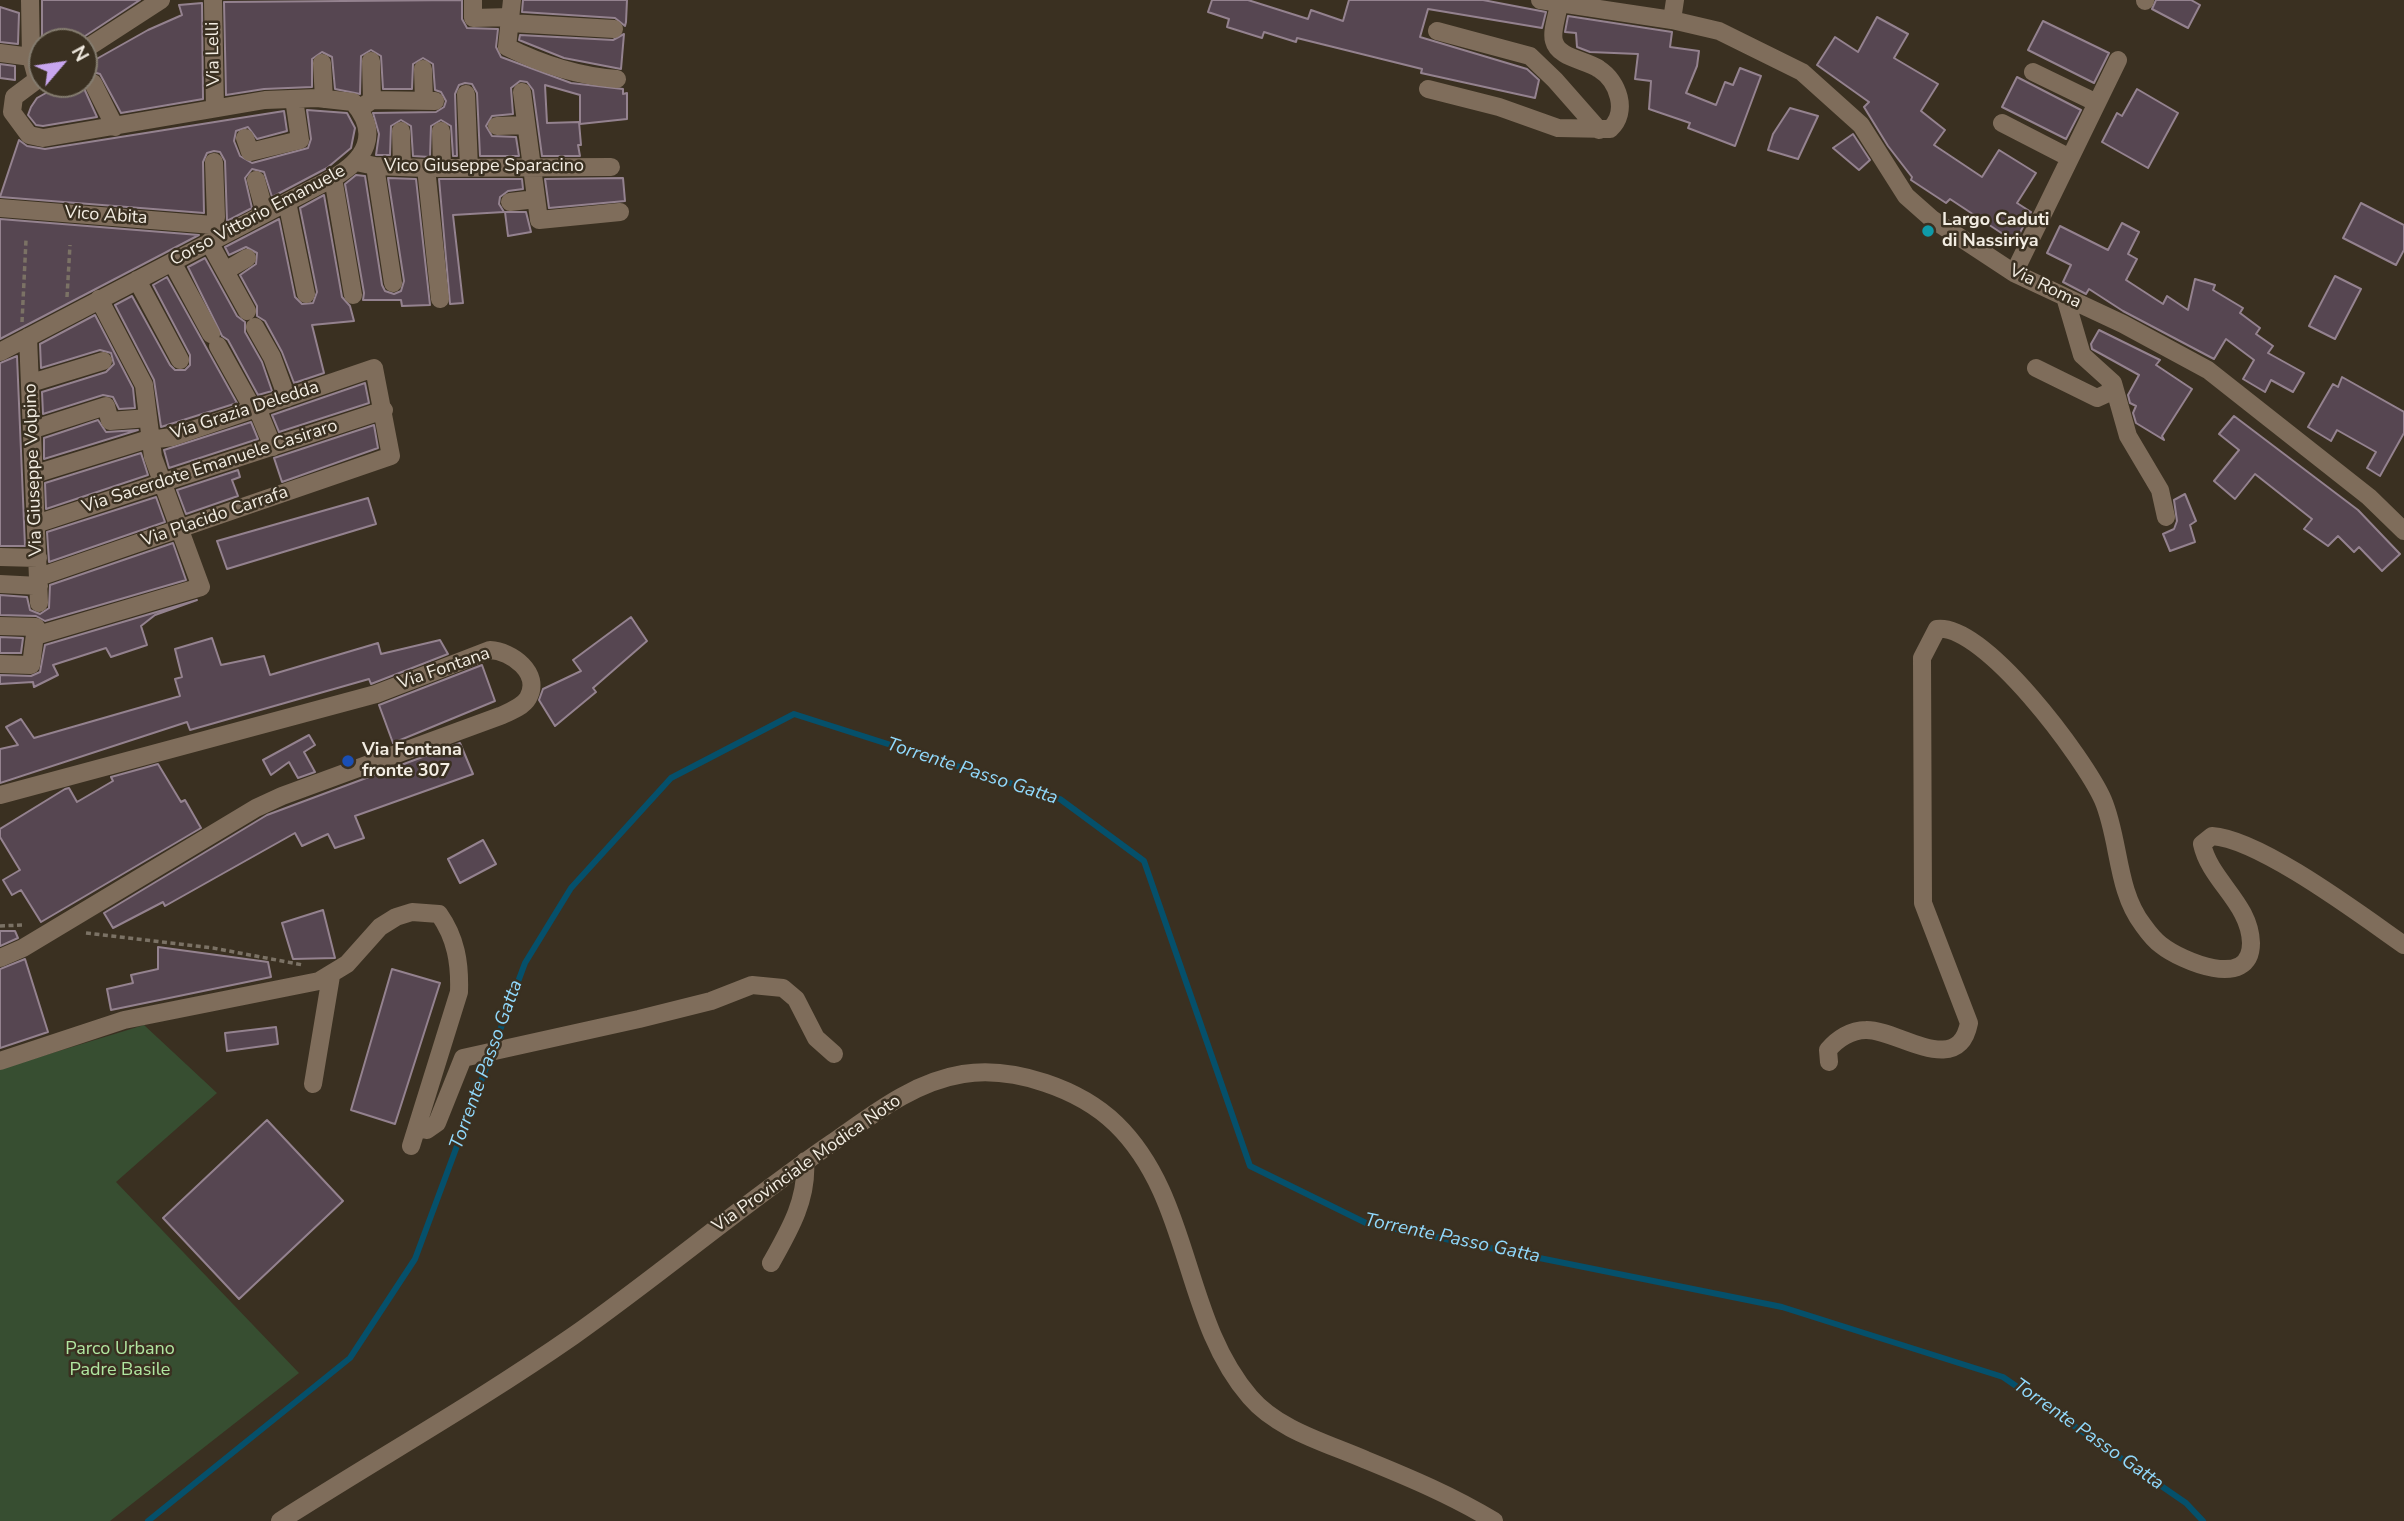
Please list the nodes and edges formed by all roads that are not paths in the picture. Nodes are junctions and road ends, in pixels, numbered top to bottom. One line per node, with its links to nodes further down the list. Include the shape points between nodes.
1 (30, 0): 11 (street)
2 (161, 0): 14 (street)
3 (213, 0): 32 (street, Via Lelli)
4 (473, 0): 9 (street, via 474,18)
5 (1540, 0): 7 (street, Via Roma)
6 (1675, 0): 10 (street)
7 (1571, 3): 8 (street, Via Roma); 38 (street, via 1553,39 1559,50 1600,70 1620,99 1616,124)
8 (1625, 7): 10 (street, Via Roma)
9 (511, 13): 12 (street); 22 (street, via 507,47 550,67)
10 (1672, 20): 63 (street, Via Roma, via 1729,35 1802,72 1861,125 1906,196 1932,219)
11 (30, 28)
12 (614, 29)
13 (1437, 31): 38 (street, via 1530,56)
14 (98, 41)
15 (0, 53): 16 (street)
16 (28, 57)
17 (2118, 60): 30 (street)
18 (372, 61): 31 (street, Corso Vittorio Emanuele)
19 (322, 64): 29 (street)
20 (423, 69): 31 (street, via 430,101)
21 (2033, 72): 30 (street)
22 (617, 79)
23 (28, 86): 33 (street, via 14,97)
24 (1428, 89): 38 (street, via 1558,128)
25 (522, 92): 35 (street)
26 (98, 93): 37 (street)
27 (467, 93): 50 (street)
28 (294, 99): 29 (street); 32 (street); 41 (street, via 300,140 250,152)
29 (324, 99): 31 (street)
30 (2097, 103): 42 (street)
31 (365, 105): 44 (street, Corso Vittorio Emanuele, via 367,142)
32 (215, 108): 37 (street)
33 (6, 112): 37 (street, via 29,135 43,138)
34 (2002, 123): 42 (street)
35 (526, 125): 36 (street); 47 (street)
36 (497, 126)
37 (115, 127)
38 (1599, 130)
39 (401, 131): 46 (street)
40 (441, 131): 49 (street)
41 (245, 138)
42 (2070, 158): 63 (street)
43 (214, 162): 59 (street)
44 (356, 162): 45 (street, Vico Giuseppe Sparacino); 51 (street, Corso Vittorio Emanuele)
45 (375, 166): 46 (street, Vico Giuseppe Sparacino); 65 (street)
46 (402, 167): 49 (street, Vico Giuseppe Sparacino)
47 (531, 167): 48 (street, Vico Giuseppe Sparacino); 50 (street, Vico Giuseppe Sparacino); 53 (street)
48 (611, 167)
49 (434, 168): 50 (street, Vico Giuseppe Sparacino); 70 (street)
50 (469, 168)
51 (333, 178): 54 (street, Corso Vittorio Emanuele); 67 (street)
52 (256, 180): 58 (street)
53 (536, 199): 55 (street); 57 (street, via 539,220)
54 (286, 202): 58 (street, Corso Vittorio Emanuele); 66 (street)
55 (510, 202)
56 (0, 208): 59 (street, Vico Abita)
57 (620, 212)
58 (265, 213): 59 (street, Corso Vittorio Emanuele)
59 (214, 234): 61 (street, Corso Vittorio Emanuele); 62 (street)
60 (247, 258): 62 (street)
61 (172, 262): 64 (street, Corso Vittorio Emanuele); 79 (street)
62 (225, 271): 78 (street, via 272,357)
63 (2014, 273): 68 (street, Via Roma)
64 (137, 280): 69 (street, Corso Vittorio Emanuele); 74 (street)
65 (393, 283)
66 (306, 293)
67 (353, 295)
68 (2065, 297): 77 (street, via 2082,355); 90 (street, Via Roma, via 2208,370 2369,497)
69 (99, 299): 71 (street, Corso Vittorio Emanuele); 81 (street, via 144,385)
70 (440, 299)
71 (25, 339): 72 (street, Corso Vittorio Emanuele); 76 (street, Via Giuseppe Volpino)
72 (0, 352)
73 (103, 360): 76 (street)
74 (180, 360)
75 (2036, 368): 77 (street, via 2097,398 2108,393)
76 (31, 383): 82 (street, Via Giuseppe Volpino)
77 (2113, 383): 87 (street, via 2128,436 2160,490)
78 (287, 398): 79 (street, Via Grazia Deledda); 80 (street, Via Grazia Deledda, via 374,368)
79 (255, 408): 83 (street, Via Grazia Deledda, via 172,437); 84 (street)
80 (383, 410): 84 (street, Via Sacerdote Emanuele Casiraro); 89 (street, Via Placido Carrafa, via 391,456)
81 (148, 418): 82 (street, via 110,421 106,405); 83 (street)
82 (34, 429): 85 (street, Via Giuseppe Volpino)
83 (150, 439): 85 (street, Via Grazia Deledda); 86 (street)
84 (273, 447): 86 (street, Via Sacerdote Emanuele Casiraro)
85 (35, 474): 88 (street, Via Giuseppe Volpino)
86 (163, 483): 88 (street, Via Sacerdote Emanuele Casiraro); 89 (street)
87 (2166, 517)
88 (36, 524): 92 (street, Via Giuseppe Volpino)
89 (179, 529): 94 (street, Via Placido Carrafa); 96 (street, via 201,587)
90 (2404, 531)
91 (0, 557): 92 (street)
92 (38, 558): 94 (street, Via Giuseppe Volpino)
93 (0, 584): 94 (street)
94 (39, 589)
95 (0, 626): 96 (street)
96 (35, 632): 97 (street, via 31,665)
97 (0, 664)
98 (0, 795): 100 (street, Via Fontana, via 350,701 490,650 505,651 528,672 532,687 527,700 516,709 282,796 226,824)
99 (2404, 945): 104 (street, via 2258,850 2229,837 2212,836 2202,844 2205,858 2248,922 2251,945 2246,960 2237,968 2222,970 2185,960 2160,945 2130,908 2106,810 2080,760 2052,722 1989,655 1960,634 1937,629 1922,658 1923,903 1969,1023 1966,1036 1942,1050 1865,1030 1835,1042 1828,1050)
100 (0, 958)
101 (325, 979): 103 (street, via 124,1020); 105 (street); 106 (street, via 396,917 426,911 439,914 447,925 460,968 459,992)
102 (834, 1054): 106 (street, via 816,1038 796,999 783,988 751,985 639,1019 463,1058 437,1123 427,1130)
103 (0, 1061)
104 (1829, 1062)
105 (313, 1084)
106 (417, 1128): 107 (street)
107 (411, 1146)
108 (805, 1161): 109 (street, via 807,1181 798,1210); 110 (street, Via Provinciale Modica Noto, via 576,1334); 111 (street, Via Provinciale Modica Noto, via 911,1091 964,1074 997,1074 1035,1082 1093,1104 1139,1151 1154,1179 1172,1216 1218,1352 1252,1401 1294,1430 1432,1487)
109 (771, 1264)
110 (280, 1521)
111 (1494, 1521)

